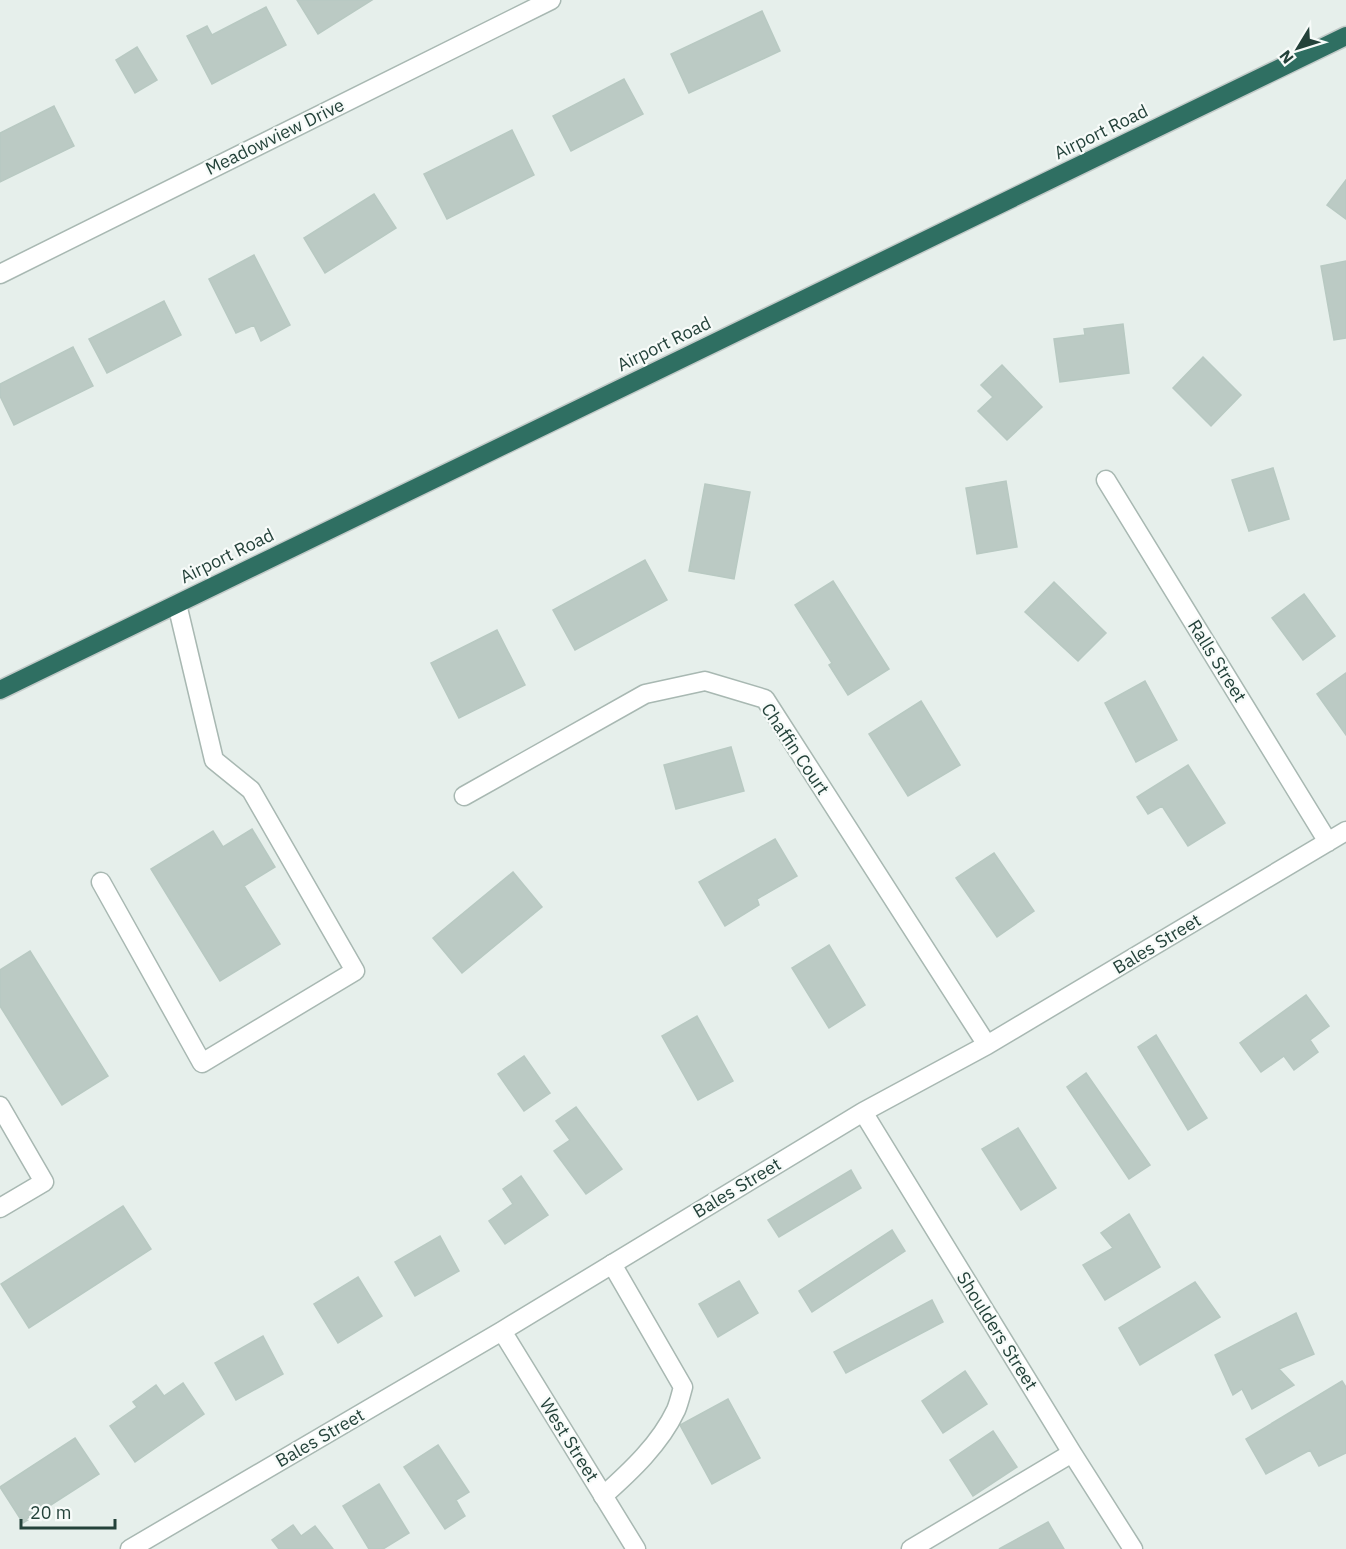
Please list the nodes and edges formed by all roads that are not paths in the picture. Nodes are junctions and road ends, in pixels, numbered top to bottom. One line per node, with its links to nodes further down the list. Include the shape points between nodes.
1 (551, 0): 3 (street, Meadowview Drive)
2 (1346, 36): 5 (highway, Airport Road)
3 (0, 274)
4 (1106, 480): 9 (street, Ralls Street)
5 (177, 604): 6 (highway, Airport Road); 10 (street, via 214,760 251,790 355,971 202,1063)
6 (0, 690)
7 (464, 796): 11 (street, Chaffin Court, via 645,694 705,681 765,699)
8 (1346, 831): 9 (street, Bales Street)
9 (1328, 842): 11 (street, Bales Street)
10 (101, 882)
11 (987, 1045): 13 (street, Bales Street)
12 (0, 1106): 14 (street, via 44,1182)
13 (863, 1112): 15 (street, Bales Street); 17 (street, Shoulders Street)
14 (0, 1208)
15 (612, 1264): 16 (street, Bales Street); 18 (street, via 683,1387 676,1409 653,1445)
16 (502, 1331): 18 (street, West Street); 19 (street, Bales Street)
17 (1072, 1453): 21 (street); 22 (street, Shoulders Street)
18 (603, 1496): 20 (street, West Street)
19 (130, 1549)
20 (636, 1549)
21 (911, 1549)
22 (1133, 1549)

